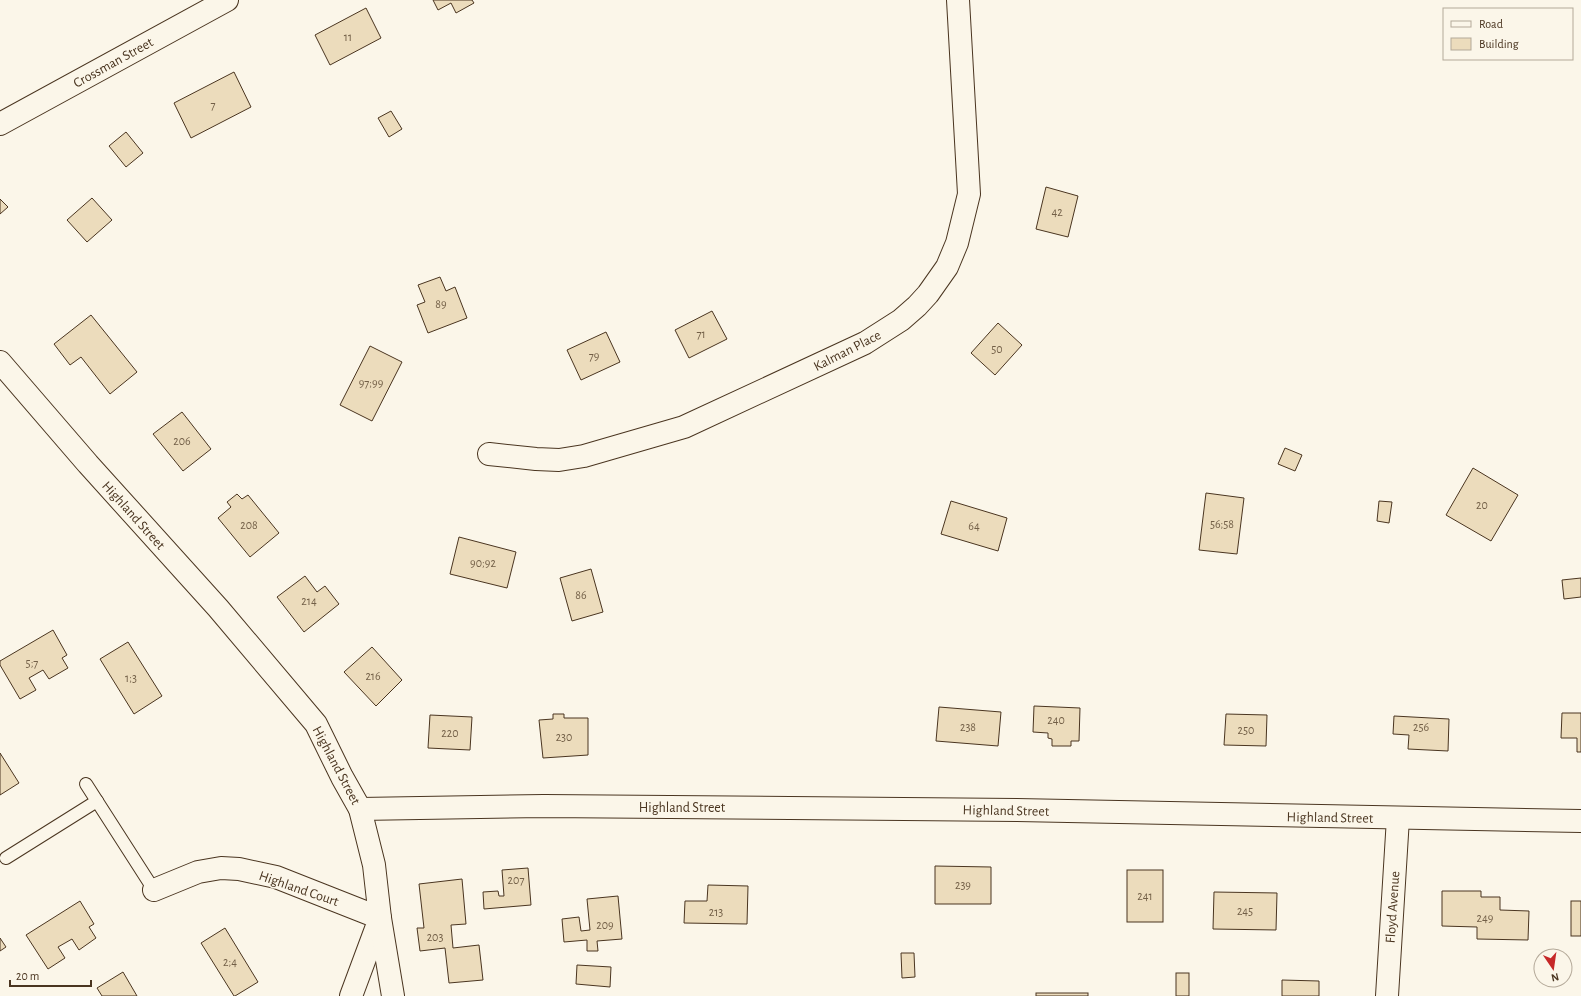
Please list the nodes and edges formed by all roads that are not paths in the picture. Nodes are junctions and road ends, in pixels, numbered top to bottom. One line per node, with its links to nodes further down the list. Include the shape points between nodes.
1 (227, 0): 3 (street, Crossman Street)
2 (958, 0): 5 (street, Kalman Place, via 969,194 957,243 948,267 917,306 901,320 865,343 684,427 584,456 559,460)
3 (0, 124)
4 (0, 362): 8 (street, Highland Street, via 218,608 316,724)
5 (489, 454)
6 (86, 784): 7 (lane, Highland Court)
7 (97, 800): 11 (lane); 12 (lane, Highland Court)
8 (360, 809): 9 (street, Highland Street, via 552,806 1017,810); 13 (street, via 374,865)
9 (1398, 818): 10 (street, Highland Street); 16 (street, Floyd Avenue)
10 (1581, 821)
11 (6, 858)
12 (154, 890): 13 (street, Highland Court, via 198,872 221,868 239,869 276,878)
13 (380, 918): 14 (street); 15 (street)
14 (351, 996)
15 (393, 996)
16 (1387, 996)

